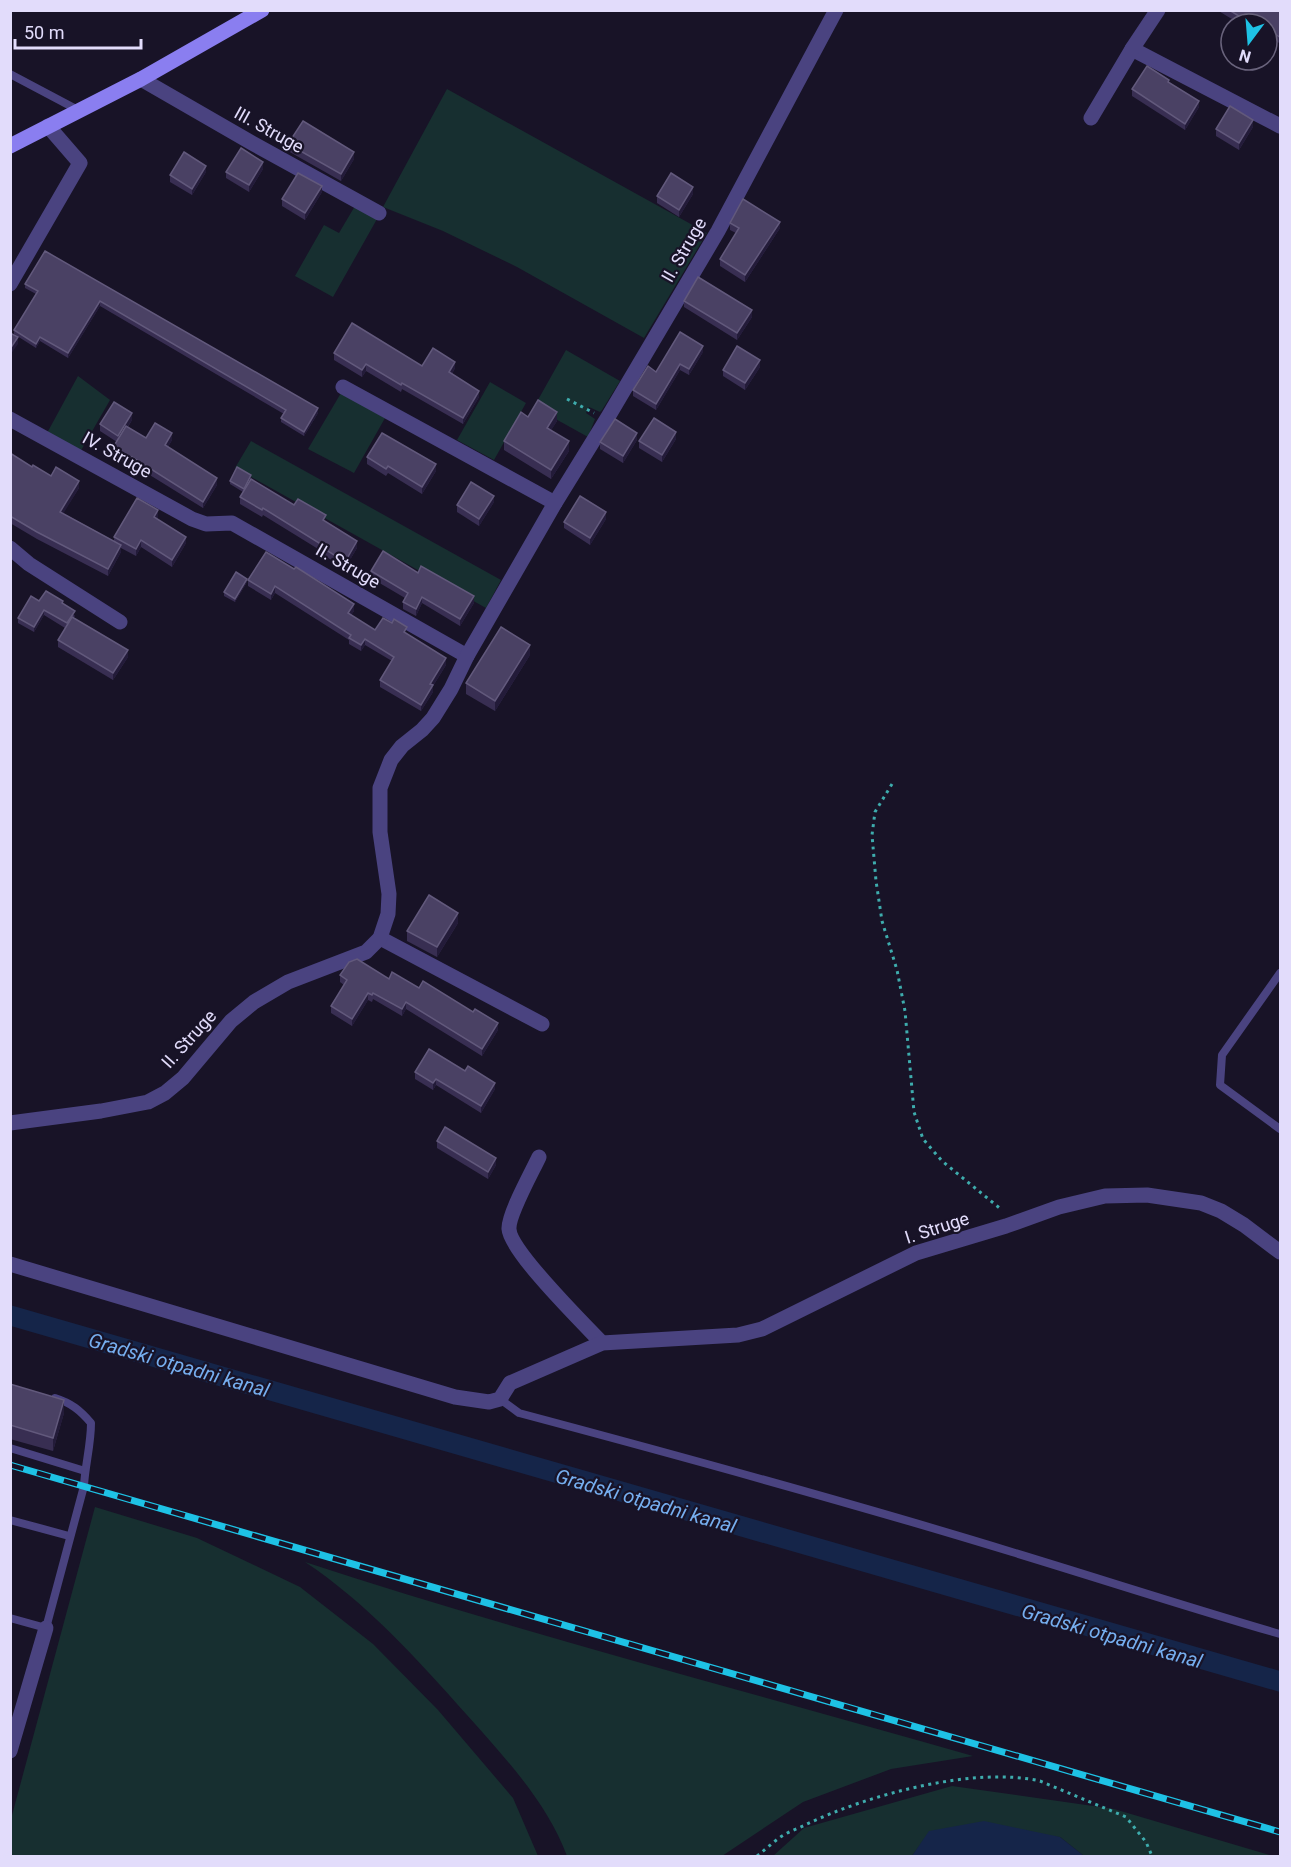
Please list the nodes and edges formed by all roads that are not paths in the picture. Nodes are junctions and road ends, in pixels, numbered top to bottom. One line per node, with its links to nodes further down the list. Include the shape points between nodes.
1 (262, 10): 6 (street)
2 (836, 10): 16 (street, II. Struge, via 718,231)
3 (1158, 10): 4 (street)
4 (1132, 49): 8 (street); 10 (street)
5 (10, 74): 7 (lane)
6 (141, 79): 7 (street); 12 (street, III. Struge)
7 (78, 110): 9 (street)
8 (1091, 118)
9 (48, 126): 11 (street); 13 (street, via 80,163)
10 (1281, 126)
11 (10, 146)
12 (380, 213)
13 (10, 284)
14 (343, 387): 16 (street)
15 (10, 419): 17 (street, IV. Struge)
16 (555, 503): 20 (street, II. Struge)
17 (206, 524): 20 (street, II. Struge, via 232,523)
18 (10, 548): 19 (street)
19 (120, 622)
20 (467, 656): 21 (street, II. Struge, via 433,718 391,760 380,788 380,832 389,894 388,914)
21 (380, 938): 23 (street); 24 (street, II. Struge, via 366,952 288,982 254,1002 231,1021 183,1078 165,1093 147,1102 100,1112)
22 (1281, 973): 25 (lane, via 1222,1055 1220,1085)
23 (542, 1024)
24 (10, 1123)
25 (1281, 1130)
26 (539, 1157): 29 (street, via 512,1216 508,1228 511,1237 539,1277)
27 (1281, 1252): 29 (street, I. Struge, via 1244,1225 1201,1203 1147,1195 1105,1196 916,1253 762,1329 738,1335)
28 (10, 1264): 31 (street, via 455,1397 489,1402)
29 (602, 1343): 31 (street, I. Struge, via 510,1383)
30 (48, 1396): 33 (lane, via 67,1401 91,1423)
31 (500, 1399): 38 (lane, via 519,1413 965,1538)
32 (10, 1448): 33 (lane)
33 (85, 1471): 35 (lane)
34 (10, 1520): 35 (lane)
35 (69, 1536): 37 (lane)
36 (10, 1618): 37 (lane)
37 (45, 1628): 39 (street)
38 (1281, 1634)
39 (10, 1751)

